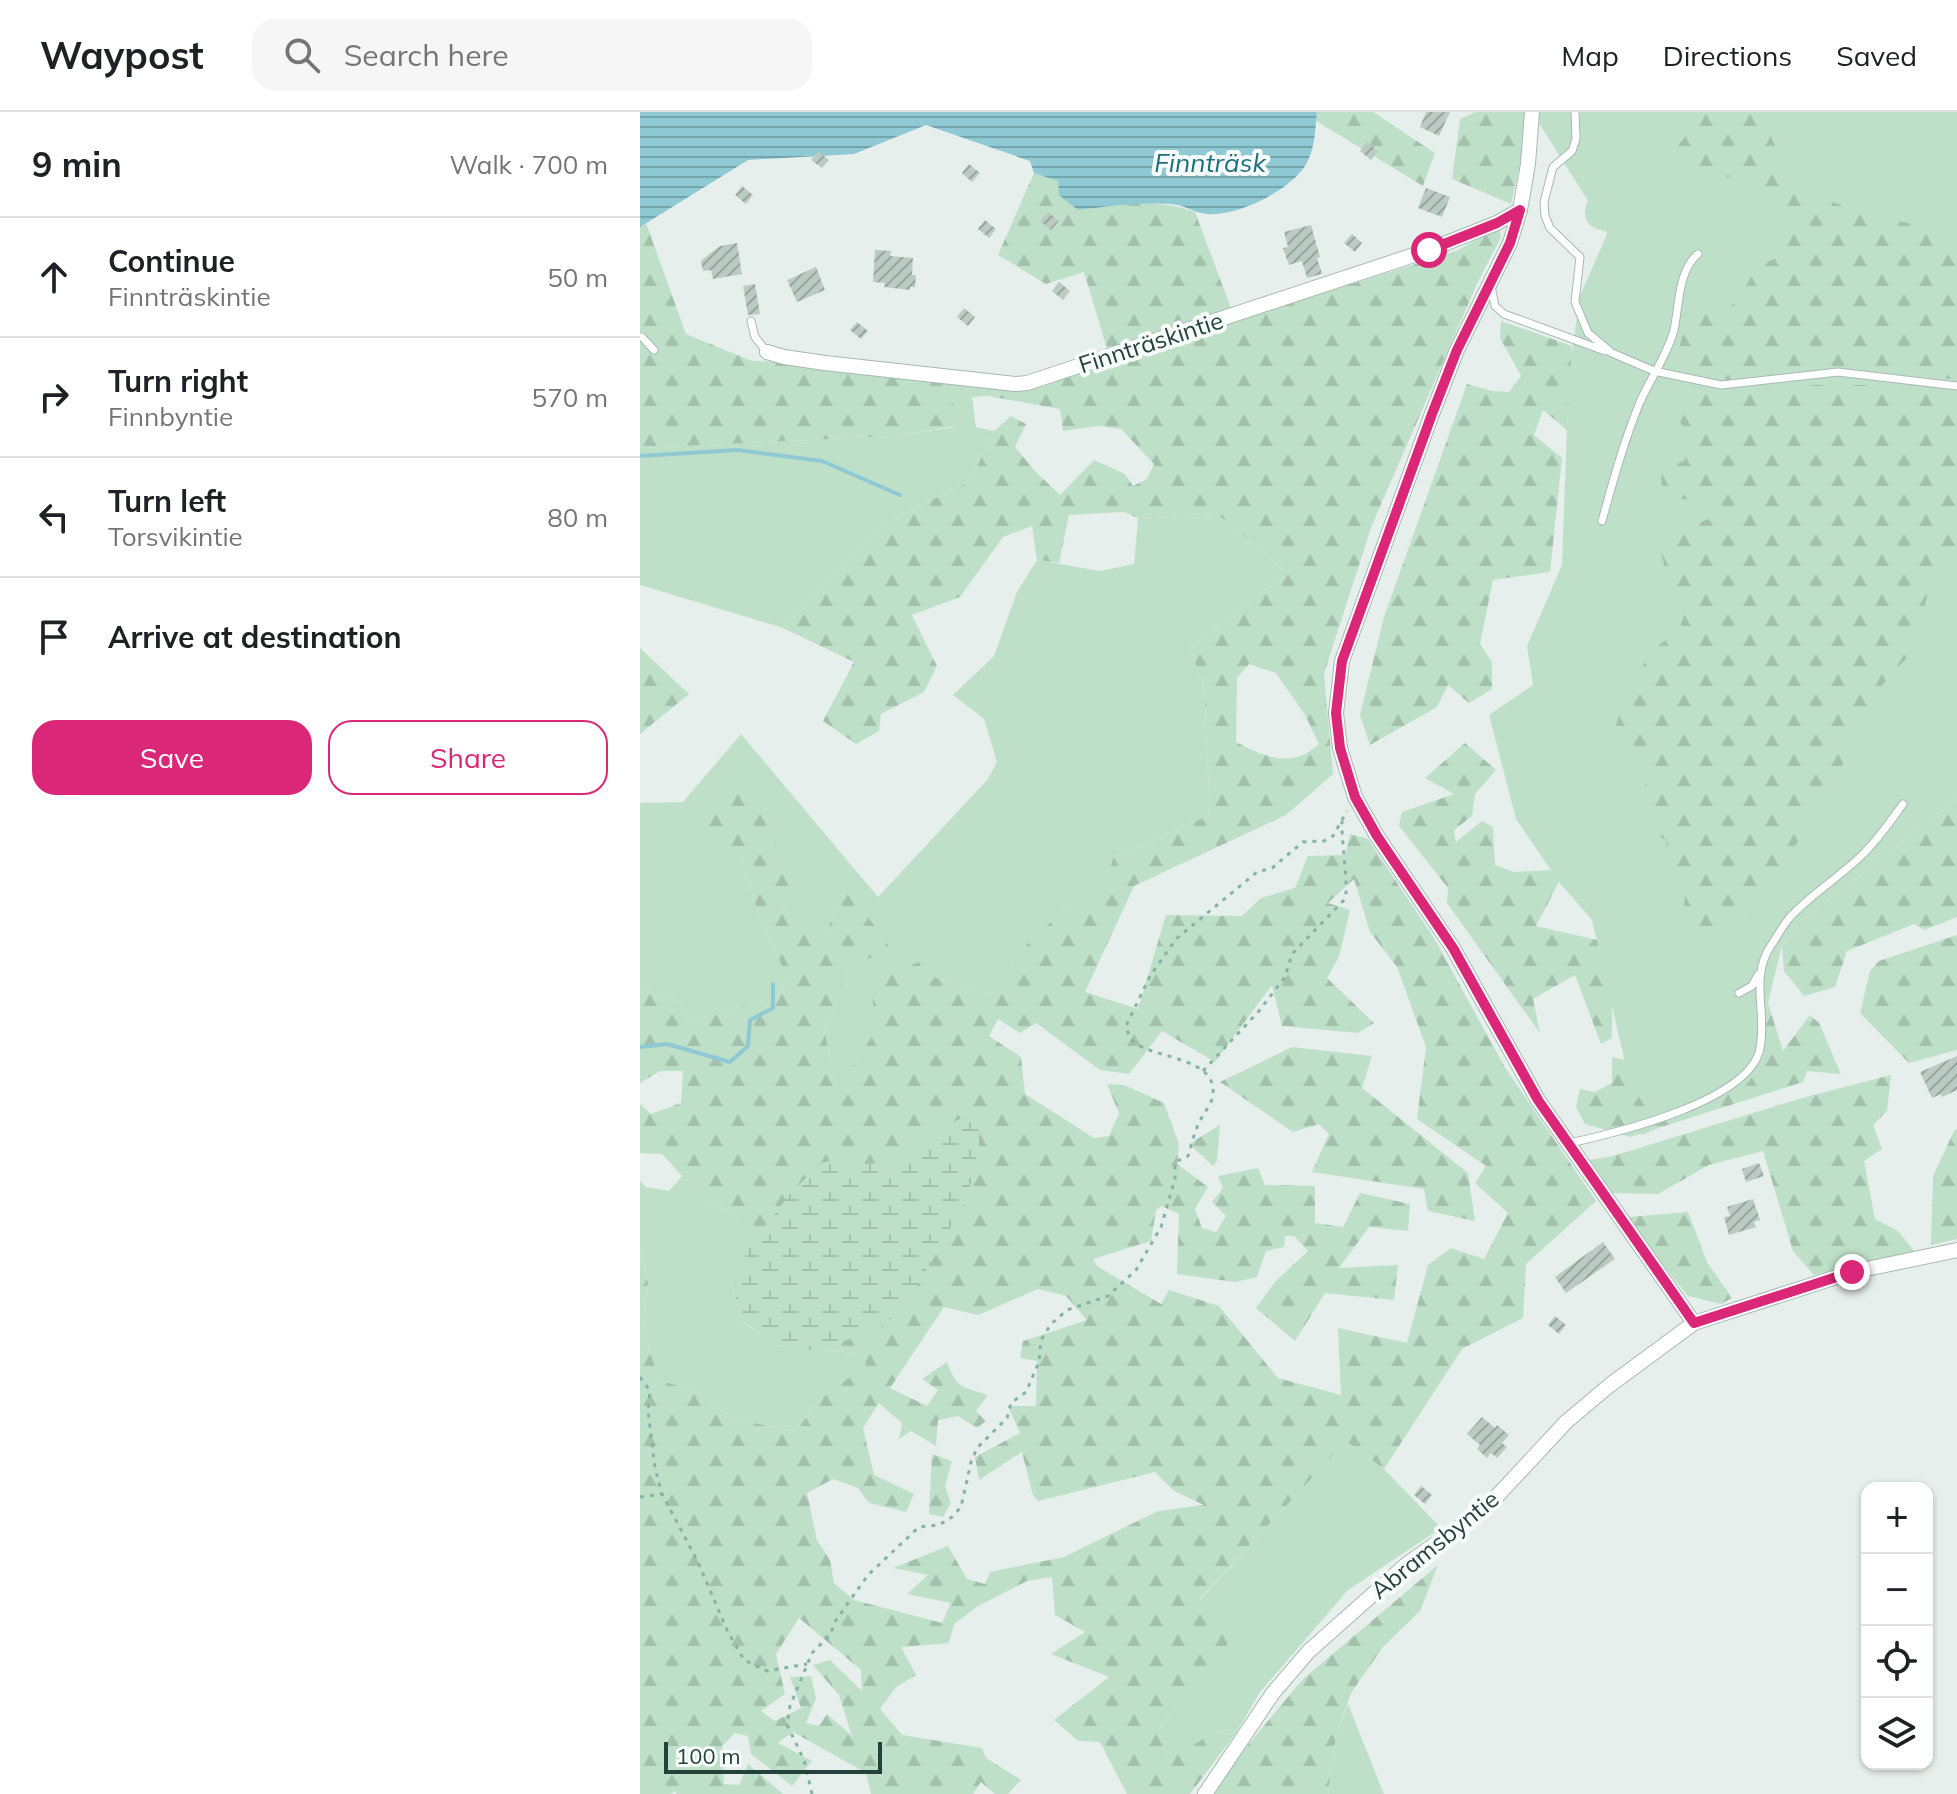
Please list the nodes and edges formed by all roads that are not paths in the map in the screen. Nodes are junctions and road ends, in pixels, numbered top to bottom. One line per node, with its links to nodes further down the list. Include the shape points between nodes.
1 (1532, 112): 3 (street)
2 (1575, 112): 10 (lane, via 1576,139 1569,155 1553,167 1545,216 1580,257 1575,302 1588,333)
3 (1520, 210): 5 (street); 9 (street, Finnträskintie, via 1429,250 1027,383 825,363)
4 (1698, 254): 11 (lane, via 1682,281 1673,335)
5 (1490, 284): 10 (lane, via 1495,306 1504,314); 17 (street, via 1457,350 1342,661 1336,713 1355,797 1453,948)
6 (751, 321): 9 (lane)
7 (642, 337): 8 (lane)
8 (654, 350)
9 (767, 352)
10 (1612, 353): 11 (lane)
11 (1654, 371): 12 (lane, via 1721,385 1838,372); 13 (lane, via 1626,438)
12 (1957, 386)
13 (1602, 521)
14 (1903, 804): 15 (lane, via 1862,856 1790,917)
15 (1759, 974): 16 (lane); 17 (lane, via 1761,1048 1752,1068 1724,1091 1693,1104)
16 (1739, 993)
17 (1567, 1143): 19 (street)
18 (1957, 1250): 19 (street, Abramsbyntie, via 1852,1272)
19 (1694, 1323): 20 (street, Abramsbyntie, via 1566,1422 1486,1508 1407,1564 1309,1651 1273,1693)
20 (1205, 1794)

